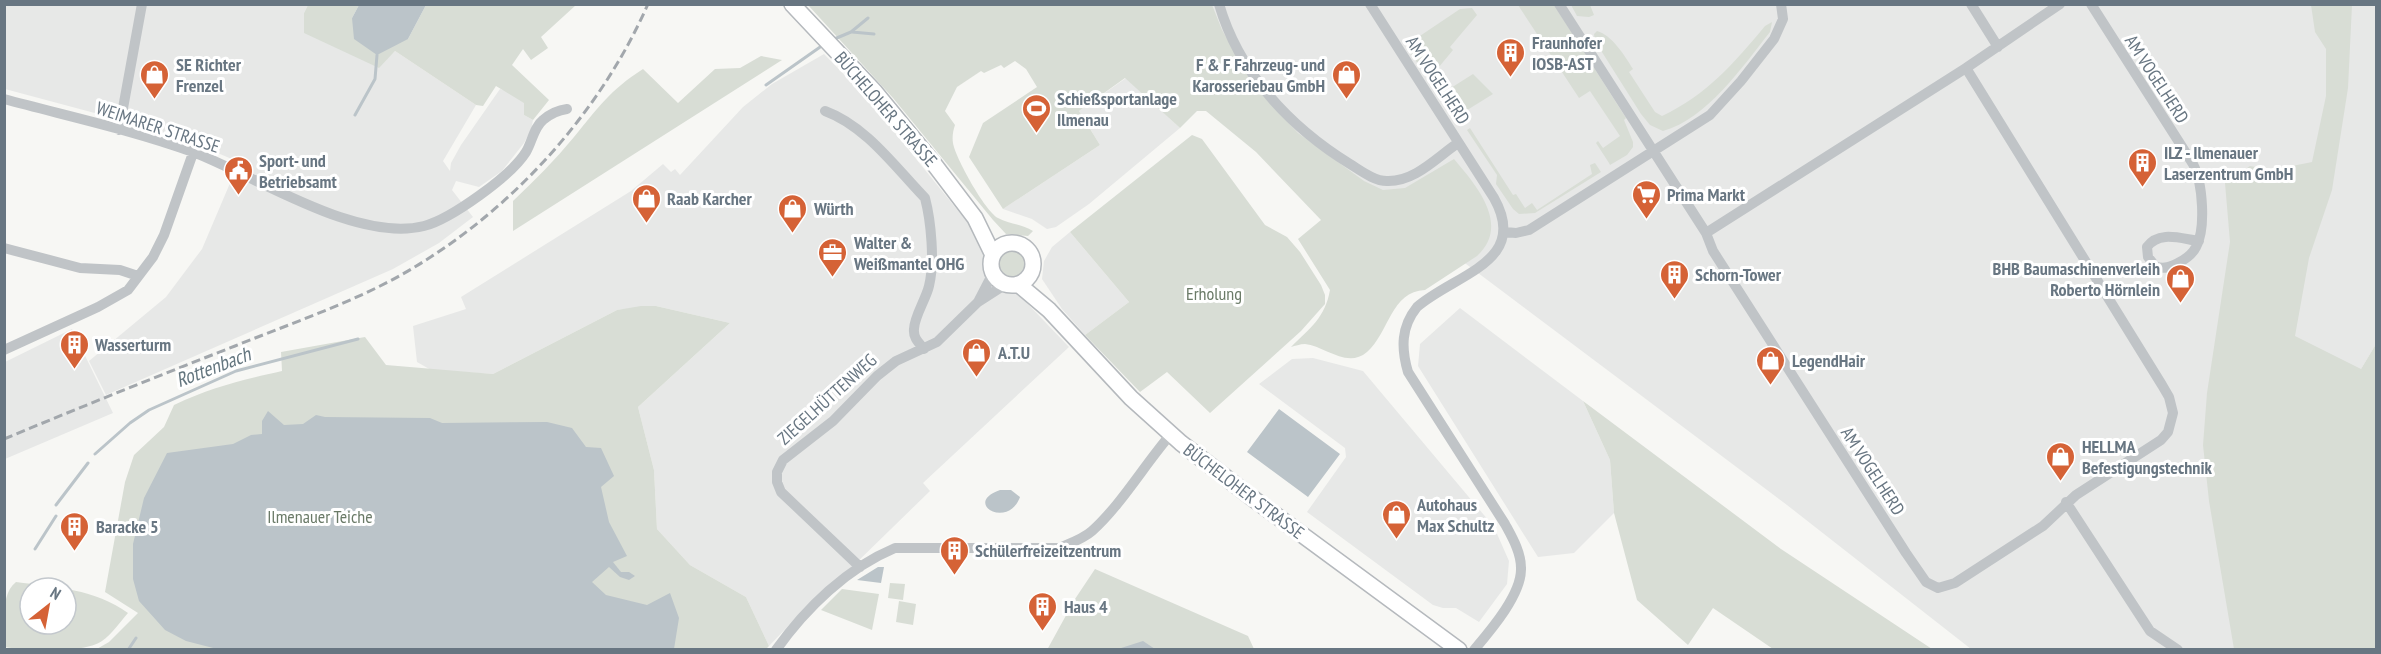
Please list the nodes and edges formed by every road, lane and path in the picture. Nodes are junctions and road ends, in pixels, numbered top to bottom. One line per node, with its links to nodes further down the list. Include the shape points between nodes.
1 (142, 4): 15 (street)
2 (792, 4): 19 (main road, BÜCHELOHER STRASSE, via 846,61)
3 (1219, 4): 16 (street, AM VOGELHERD, via 1233,41 1267,92 1295,123 1359,170 1387,181 1405,178)
4 (1370, 4): 16 (street, AM VOGELHERD)
5 (1559, 4): 17 (street, AM VOGELHERD)
6 (1781, 4): 17 (street, via 1780,30 1725,100 1710,115)
7 (1971, 4): 10 (street)
8 (2060, 4): 10 (street)
9 (2091, 4): 22 (street, AM VOGELHERD, via 2198,174 2202,222)
10 (1998, 47): 11 (street)
11 (1966, 68): 21 (street); 35 (street, AM VOGELHERD, via 2162,385 2174,413 2161,440)
12 (5, 100): 15 (street, WEIMARER STRASSE)
13 (567, 109): 18 (street, WEIMARER STRASSE, via 541,121 525,153 504,174 445,218 423,226 388,229 352,220)
14 (825, 111): 32 (street, via 848,121 862,133 925,198 932,268 928,292 914,328)
15 (119, 129): 18 (street, WEIMARER STRASSE)
16 (1458, 143): 20 (street, AM VOGELHERD, via 1501,209)
17 (1653, 151): 20 (street, via 1529,230); 21 (street, AM VOGELHERD)
18 (193, 153): 28 (street, via 164,235)
19 (975, 218): 23 (main road, BÜCHELOHER STRASSE); 25 (main road, BÜCHELOHER STRASSE)
20 (1505, 232): 39 (street, via 1499,250 1416,307 1406,325 1402,345 1408,372 1517,547 1521,565 1514,595)
21 (1706, 233): 35 (street, AM VOGELHERD, via 1713,251 1921,577 1932,586 1955,583 2043,526)
22 (2199, 241): 22 (street, via 2155,239 2147,247 2148,257 2156,267 2166,269 2187,258)
23 (1006, 244): 25 (main road); 27 (main road, BÜCHELOHER STRASSE, via 1027,249 1033,259)
24 (4, 248): 28 (street, via 80,268 120,270)
25 (993, 255): 26 (main road, BÜCHELOHER STRASSE)
26 (993, 273): 29 (main road, BÜCHELOHER STRASSE, via 997,279); 30 (street, ZIEGELHÜTTENWEG)
27 (1031, 273): 29 (main road, via 1026,280); 31 (main road, BÜCHELOHER STRASSE)
28 (138, 276): 33 (street, via 128,290 98,307)
29 (1012, 284): 30 (street, ZIEGELHÜTTENWEG); 31 (main road, BÜCHELOHER STRASSE)
30 (978, 302): 32 (street, ZIEGELHÜTTENWEG, via 937,342)
31 (1049, 310): 34 (main road, BÜCHELOHER STRASSE)
32 (924, 349): 36 (street, ZIEGELHÜTTENWEG, via 896,361 877,376 833,421 783,460 777,472 781,492)
33 (4, 350)
34 (1171, 434): 36 (street, via 1092,531 1078,541 1059,548 895,548); 38 (main road, BÜCHELOHER STRASSE)
35 (2066, 502): 40 (street, via 2150,631)
36 (860, 567): 37 (street, via 818,601)
37 (776, 650)
38 (1459, 650)
39 (1474, 650)
40 (2178, 650)

